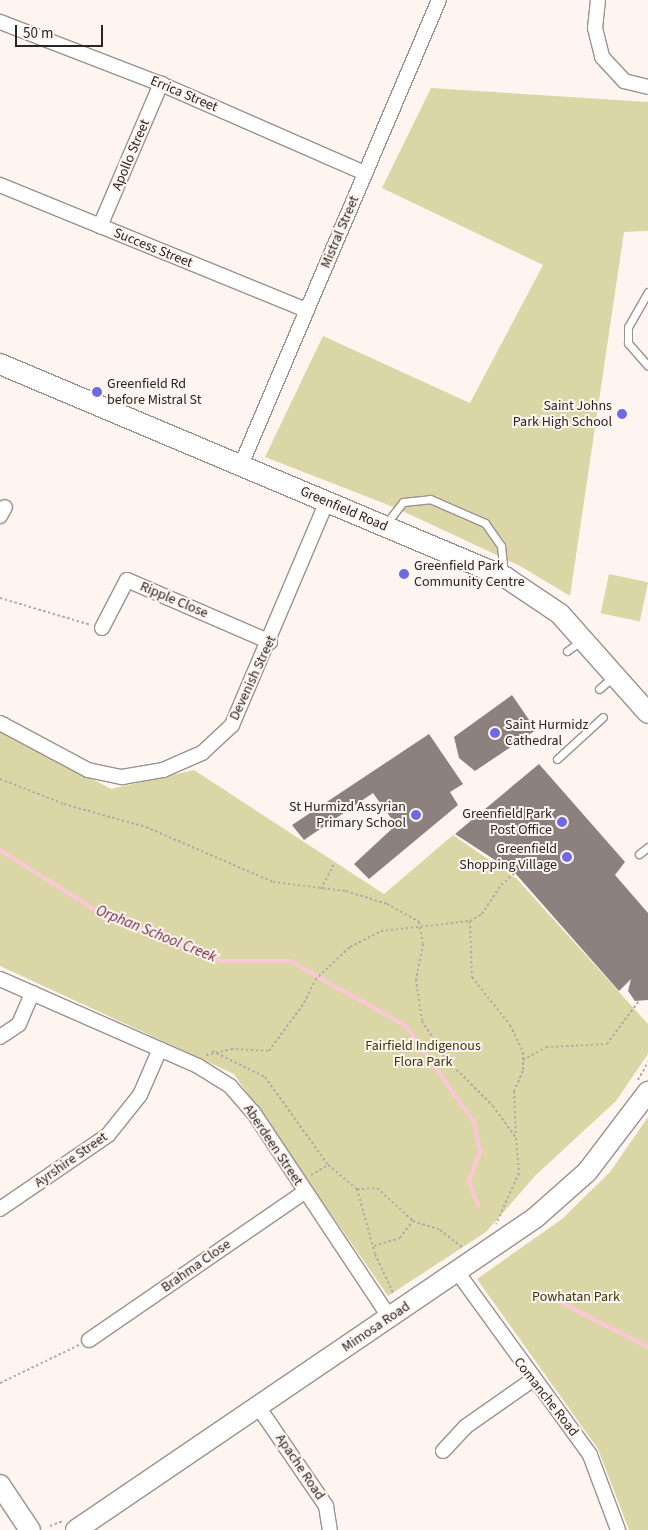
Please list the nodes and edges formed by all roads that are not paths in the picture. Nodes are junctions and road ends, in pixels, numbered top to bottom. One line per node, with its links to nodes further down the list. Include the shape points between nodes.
1 (439, 0): 6 (street, Mistral Street)
2 (598, 0): 5 (street, via 595,28 602,57 624,81)
3 (0, 22): 4 (street, Errica Street)
4 (161, 84): 6 (street, Errica Street); 8 (street, Apollo Street)
5 (648, 87)
6 (365, 173): 10 (street, Mistral Street)
7 (0, 186): 8 (street, Success Street)
8 (100, 226): 10 (street, Success Street)
9 (648, 292): 12 (lane, via 628,327 628,343)
10 (307, 310): 13 (street, Mistral Street)
11 (0, 364): 13 (street, Greenfield Road)
12 (648, 366)
13 (241, 465): 14 (street, Greenfield Road)
14 (327, 501): 15 (street, Greenfield Road); 19 (street, Devenish Street)
15 (385, 526): 16 (street, Greenfield Road); 16 (lane, via 402,502 430,499 485,523 495,533 502,546)
16 (505, 576): 18 (street, Greenfield Road, via 554,610)
17 (102, 628): 19 (street, Ripple Close, via 127,580)
18 (583, 639): 20 (lane); 21 (street, Greenfield Road)
19 (270, 642): 25 (street, Devenish Street, via 232,725 202,753 164,770 122,778 88,770)
20 (567, 652)
21 (615, 676): 22 (lane); 23 (street, Greenfield Road)
22 (599, 689)
23 (648, 713)
24 (602, 717): 26 (lane)
25 (0, 723)
26 (557, 759)
27 (648, 847): 28 (lane)
28 (639, 854)
29 (0, 979): 30 (street, Aberdeen Street)
30 (32, 993): 31 (street, via 19,1024); 32 (street, Aberdeen Street)
31 (0, 1037)
32 (160, 1049): 34 (street, Aberdeen Street, via 230,1086); 35 (street, Ayrshire Street, via 140,1095 108,1135)
33 (641, 1089): 36 (street, Mimosa Road, via 613,1142 574,1184)
34 (301, 1187): 37 (street, Aberdeen Street); 38 (street, Brahma Close)
35 (0, 1209)
36 (458, 1273): 37 (street, Mimosa Road); 39 (street, Comanche Road)
37 (389, 1317): 40 (street, Mimosa Road)
38 (88, 1340)
39 (532, 1380): 41 (street, via 465,1427); 46 (street, Comanche Road, via 564,1416 590,1456)
40 (259, 1408): 44 (street, Mimosa Road); 45 (street, Apache Road, via 326,1506)
41 (443, 1451)
42 (0, 1485): 43 (street)
43 (30, 1530)
44 (76, 1530)
45 (330, 1530)
46 (618, 1530)

